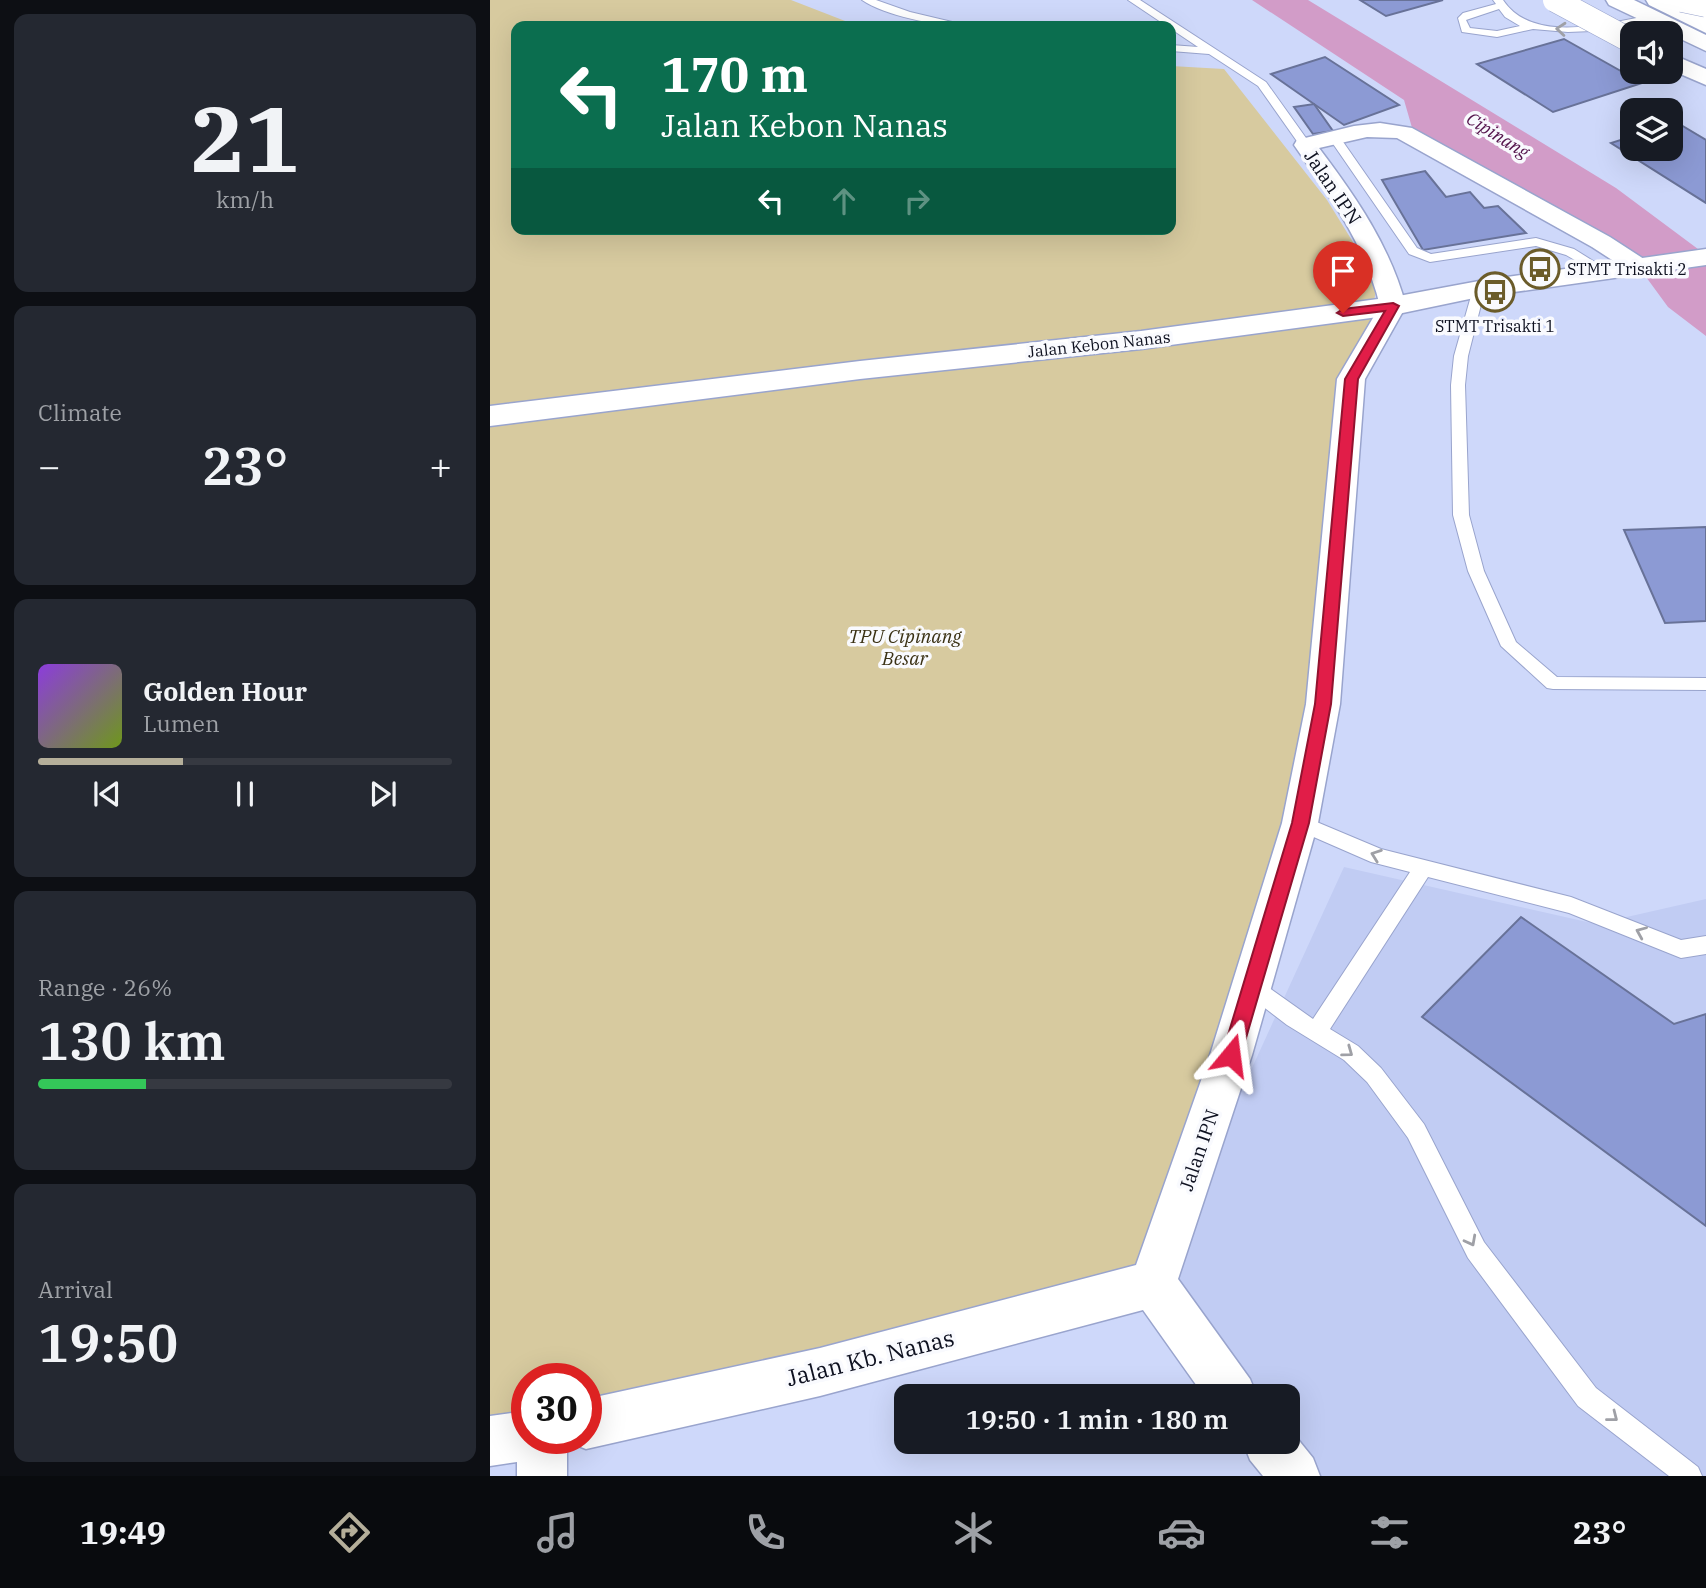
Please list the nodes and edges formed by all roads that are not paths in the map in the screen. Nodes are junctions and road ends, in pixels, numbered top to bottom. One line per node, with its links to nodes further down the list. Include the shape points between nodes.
1 (867, 0): 10 (lane)
2 (1133, 0): 11 (lane, Jalan IPN)
3 (1555, 0): 15 (main road, bridge)
4 (1616, 0): 8 (main road)
5 (1684, 0): 6 (main road, bridge); 9 (lane)
6 (1705, 2)
7 (1499, 3): 12 (lane, via 1512,18); 12 (lane, via 1466,15 1461,20 1466,30 1483,34)
8 (1655, 9): 12 (lane, one-way to 12, via 1580,30); 13 (main road); 16 (main road)
9 (1706, 10)
10 (940, 21)
11 (1166, 21)
12 (1532, 26)
13 (1706, 26)
14 (1176, 28): 18 (lane, Jalan IPN)
15 (1620, 35)
16 (1706, 44)
17 (1176, 48): 18 (lane)
18 (1212, 51): 21 (lane, Jalan IPN, via 1262,84)
19 (1683, 67): 20 (main road)
20 (1706, 78)
21 (1320, 141): 23 (street, via 1373,129 1404,133); 24 (lane, via 1413,251 1430,258 1536,242 1570,252); 26 (street, Jalan IPN, via 1341,193 1384,270)
22 (1706, 257): 23 (main road, Jalan Kebon Nanas)
23 (1643, 265): 24 (main road, Jalan Kebon Nanas)
24 (1603, 271): 25 (main road, Jalan Kebon Nanas)
25 (1479, 289): 26 (main road, Jalan Kebon Nanas); 28 (lane, via 1458,385 1461,515 1476,571 1509,646 1553,683)
26 (1393, 306): 27 (main road, Jalan Kebon Nanas); 29 (street, Jalan IPN, via 1351,379 1323,704)
27 (490, 416)
28 (1706, 684)
29 (1300, 823): 30 (lane, one-way to 29, via 1378,856); 32 (street, Jalan IPN)
30 (1423, 868): 31 (lane, one-way to 30, via 1681,949 1571,905); 33 (lane)
31 (1706, 945)
32 (1251, 986): 33 (lane); 34 (street, Jalan IPN)
33 (1316, 1032): 43 (lane, one-way to 43, via 1351,1053 1374,1075 1409,1122 1476,1250 1587,1396)
34 (1153, 1284): 35 (street); 36 (street, Jalan Kb. Nanas, via 820,1371)
35 (1224, 1384)
36 (602, 1420)
37 (511, 1438): 38 (street)
38 (490, 1441)
39 (542, 1454): 41 (street)
40 (1278, 1454): 42 (street)
41 (542, 1476)
42 (1295, 1476)
43 (1689, 1476)

